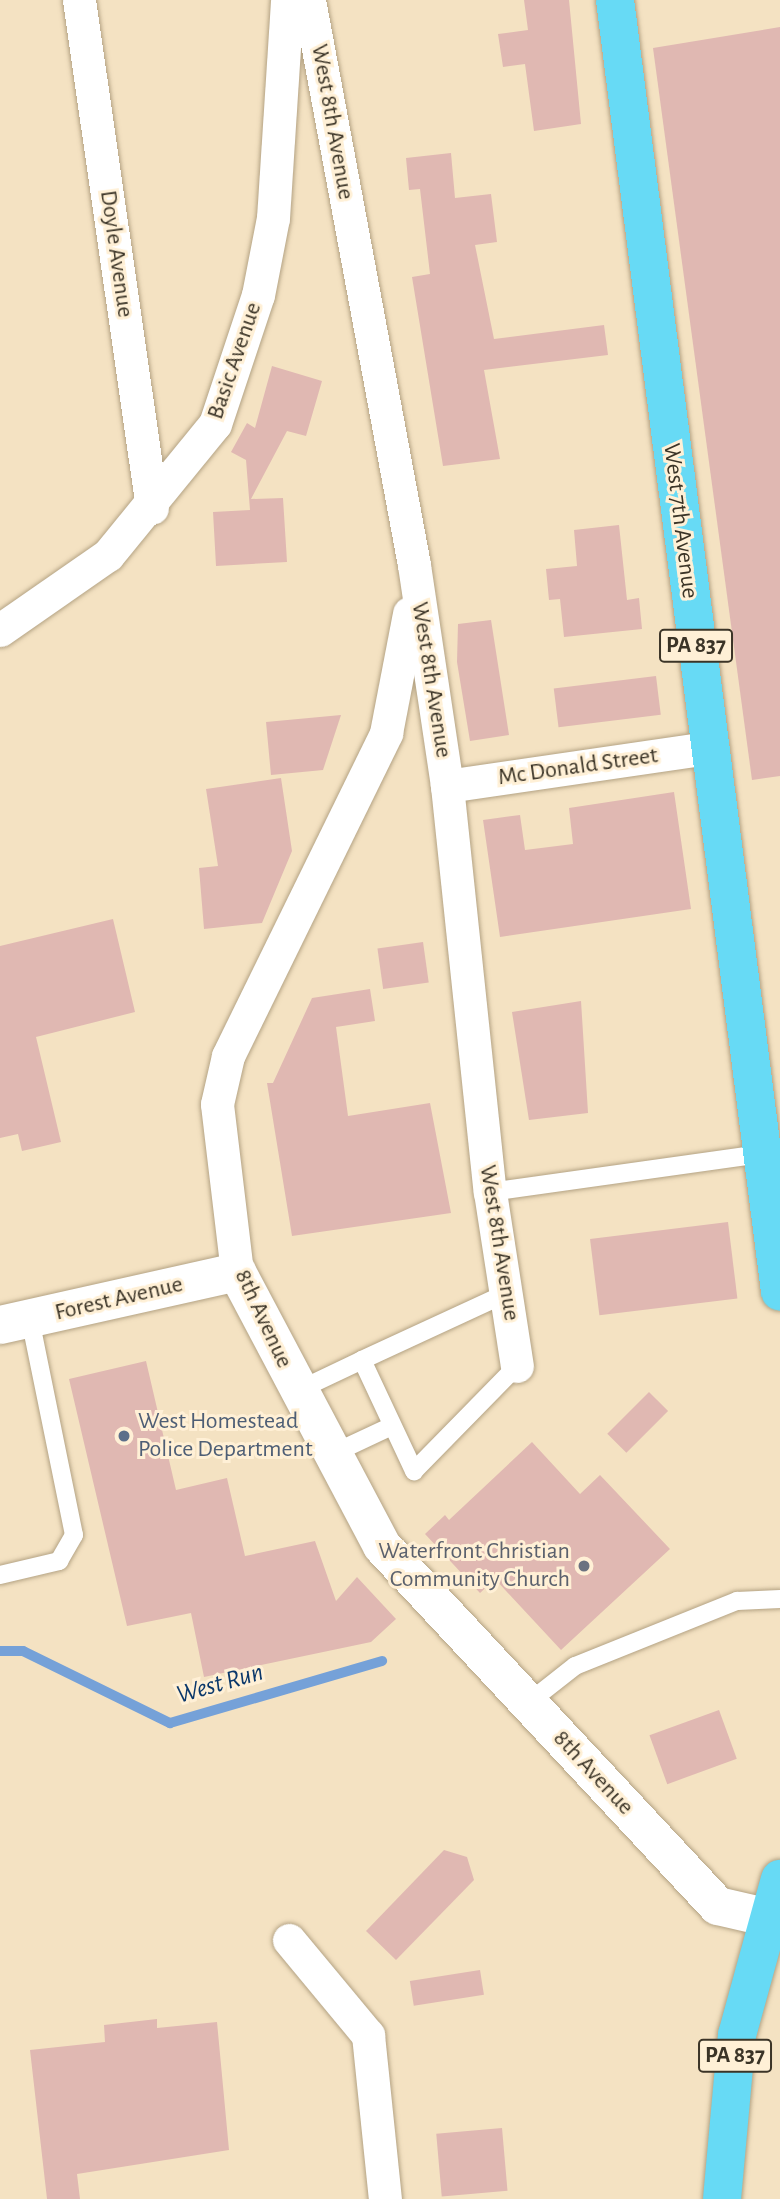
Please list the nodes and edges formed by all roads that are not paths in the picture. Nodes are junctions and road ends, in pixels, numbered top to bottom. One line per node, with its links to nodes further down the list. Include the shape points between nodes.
1 (79, 0): 5 (street, Doyle Avenue)
2 (287, 0): 5 (street, Basic Avenue, via 282,133 258,295 215,425)
3 (309, 0): 6 (street, West 8th Avenue)
4 (615, 0): 8 (main road, West 7th Avenue / PA 837)
5 (152, 508): 7 (street, Basic Avenue, via 108,555)
6 (414, 565): 9 (street, West 8th Avenue); 12 (street, 8th Avenue, via 406,653 386,733 228,1056 217,1104)
7 (0, 630)
8 (709, 748): 9 (street, Mc Donald Street); 10 (main road, West 7th Avenue / PA 837)
9 (447, 786): 11 (street, West 8th Avenue)
10 (762, 1154): 11 (lane); 13 (main road, West 7th Avenue / PA 837)
11 (490, 1192): 14 (street, West 8th Avenue)
12 (237, 1272): 15 (street, Forest Avenue); 18 (street, 8th Avenue)
13 (780, 1291)
14 (506, 1293): 16 (lane); 17 (street, West 8th Avenue)
15 (15, 1322): 21 (lane, via 74,1535 59,1560)
16 (362, 1360): 18 (lane); 19 (lane)
17 (517, 1366): 19 (lane, via 414,1471)
18 (297, 1391): 20 (street, 8th Avenue)
19 (392, 1426): 20 (lane)
20 (330, 1455): 23 (street, 8th Avenue, via 382,1546)
21 (0, 1575)
22 (780, 1598): 23 (lane, via 737,1601 575,1666)
23 (528, 1703): 25 (street, 8th Avenue, via 718,1906)
24 (780, 1879): 25 (main road, PA 837)
25 (775, 1919): 28 (main road, PA 837, via 737,2035)
26 (289, 1940): 27 (street, via 368,2035)
27 (385, 2199)
28 (722, 2199)

